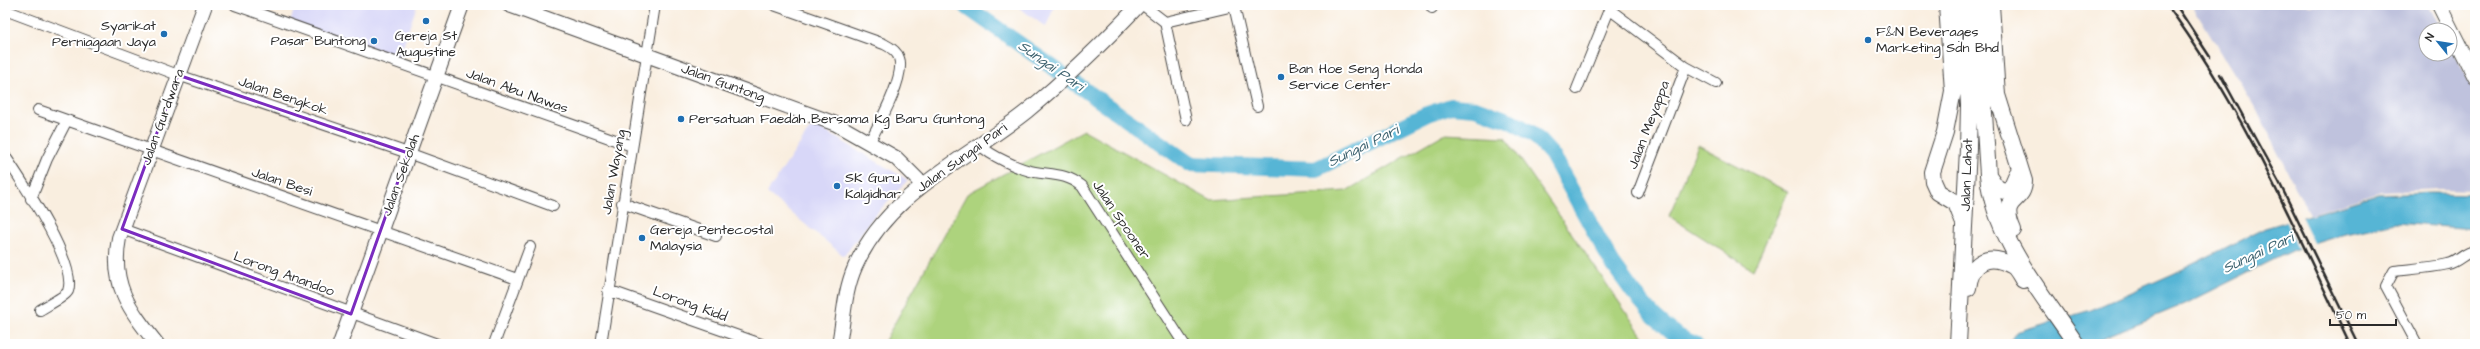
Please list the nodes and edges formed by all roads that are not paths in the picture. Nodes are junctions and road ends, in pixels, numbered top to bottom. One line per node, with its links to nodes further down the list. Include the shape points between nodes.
1 (205, 5): 23 (street, Jalan Gurdwara)
2 (235, 5): 24 (street, Jalan Abu Nawas)
3 (462, 5): 24 (street, Jalan Sekolah)
4 (509, 5): 20 (street, Jalan Guntong)
5 (655, 5): 20 (street, Jalan Wayang)
6 (774, 5): 34 (street, via 884,44 893,49 899,57 901,67 894,89)
7 (1127, 5): 19 (street, Jalan Sungai Pari)
8 (1139, 5): 19 (street, Jalan Sungai Pari)
9 (1143, 5): 18 (street)
10 (1236, 5): 18 (street); 29 (street)
11 (1947, 5): 43 (main road, via 1953,91 1945,132 1932,172)
12 (1963, 5): 28 (main road, Jalan Lahat)
13 (1977, 5): 28 (main road, Jalan Lahat)
14 (1991, 5): 40 (main road, via 1997,95)
15 (2440, 5): 21 (street)
16 (1610, 7): 22 (street); 27 (street)
17 (5, 10): 23 (street, Jalan Bengkok)
18 (1166, 22): 33 (street)
19 (1091, 49): 30 (street, Jalan Sungai Pari)
20 (648, 55): 34 (street, Jalan Guntong, via 836,124); 36 (street, Jalan Wayang)
21 (2471, 55): 25 (street)
22 (1686, 67): 26 (street); 45 (street, Jalan Meyappa)
23 (178, 75): 37 (street, Jalan Gurdwara); 38 (street, Jalan Bengkok)
24 (436, 76): 36 (street, Jalan Abu Nawas); 38 (street, Jalan Sekolah)
25 (2475, 77)
26 (1716, 84)
27 (1577, 89)
28 (1976, 104): 41 (main road); 42 (main road, Jalan Lahat)
29 (1257, 106)
30 (1024, 109): 35 (street, Jalan Sungai Pari); 44 (street, Jalan Sungai Pari)
31 (38, 110): 32 (street, Jalan Besi)
32 (67, 120): 37 (street, Jalan Besi); 46 (street, via 47,159)
33 (1186, 120)
34 (870, 141): 44 (street, Jalan Guntong, via 896,158)
35 (980, 145): 44 (street, Jalan Sungai Pari); 69 (street, Jalan Spooner, via 1017,166 1034,172 1063,175 1082,186)
36 (632, 146): 47 (street, Jalan Wayang)
37 (150, 151): 50 (street, Jalan Gurdwara); 51 (street, Jalan Besi)
38 (408, 153): 48 (street, Jalan Bengkok); 51 (street, Jalan Sekolah)
39 (5, 156): 46 (street)
40 (2017, 159): 41 (main road, via 2016,179 2009,190 1999,190); 55 (main road, via 2024,185 2007,213 2022,251)
41 (1988, 175): 55 (main road, via 1994,206)
42 (1967, 180): 43 (main road, via 1959,190 1952,192); 49 (main road, Jalan Lahat)
43 (1933, 181): 49 (main road, via 1938,192 1956,203)
44 (920, 182): 67 (street, Jalan Sungai Pari, via 871,230 852,259 846,273); 68 (street, Jalan Sungai Pari, via 894,210 861,255 848,289)
45 (1638, 193)
46 (31, 199): 58 (street, via 62,255 69,286 66,294)
47 (622, 203): 52 (street); 57 (street, Jalan Wayang)
48 (553, 206)
49 (1965, 227): 70 (main road, Jalan Lahat)
50 (122, 229): 59 (street, Lorong Anandoo); 61 (street, Jalan Gurdwara, via 116,255 118,281 130,308)
51 (381, 231): 56 (street, Jalan Besi); 59 (street, Jalan Sekolah)
52 (716, 236)
53 (530, 247): 56 (street)
54 (2475, 251): 73 (street, via 2467,252 2458,261 2447,264 2394,271 2386,286)
55 (2027, 273): 60 (main road)
56 (517, 279): 64 (street)
57 (608, 290): 65 (street, Jalan Wayang); 66 (street, Lorong Kidd)
58 (40, 310)
59 (351, 314): 62 (street, Jalan Sekolah); 63 (street, Lorong Anandoo)
60 (2057, 315): 71 (main road, via 2029,287 2012,265 1998,260 1980,263 1973,269 1970,277); 72 (main road)
61 (157, 344)
62 (340, 344)
63 (437, 344)
64 (494, 344)
65 (601, 344)
66 (761, 344)
67 (833, 344)
68 (839, 344)
69 (1184, 344)
70 (1958, 344)
71 (1962, 344)
72 (2076, 344)
73 (2417, 344)

